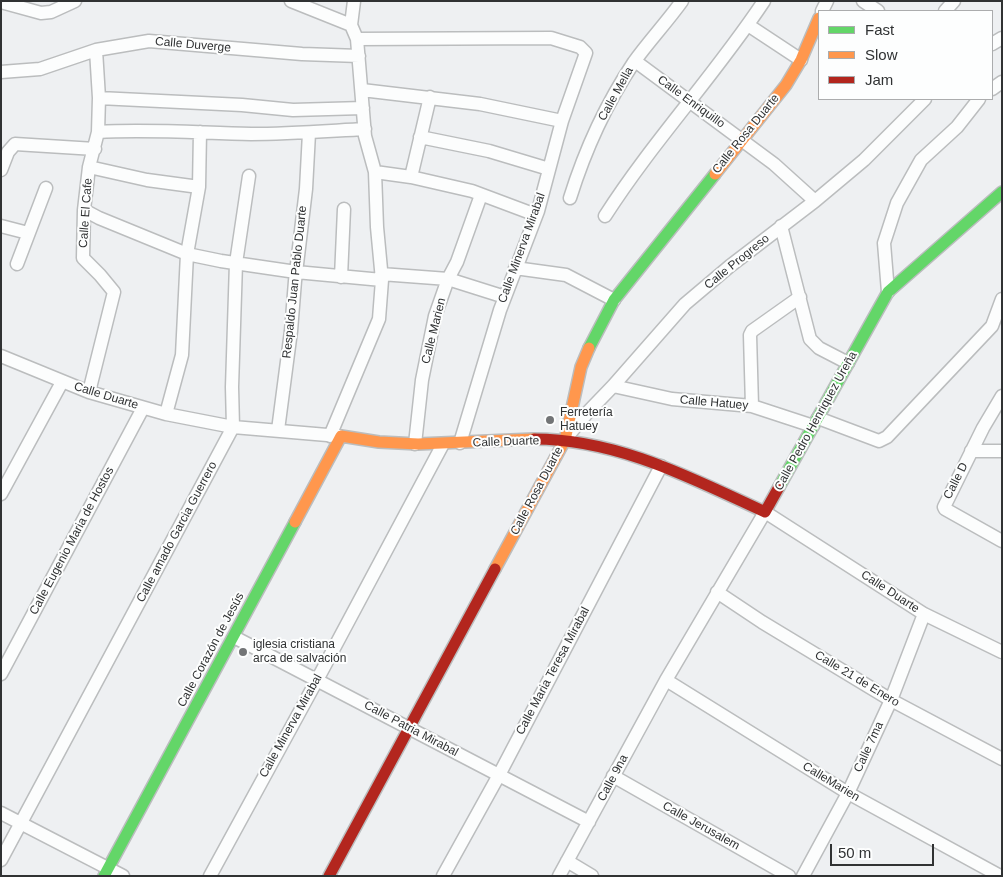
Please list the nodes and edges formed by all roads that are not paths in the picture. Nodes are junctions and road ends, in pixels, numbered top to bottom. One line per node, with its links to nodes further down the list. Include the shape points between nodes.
1 (75, 1): 6 (street, via 41,13)
2 (291, 1): 7 (street)
3 (354, 1): 9 (street)
4 (682, 1): 15 (street, Calle Mella)
5 (764, 1): 10 (street)
6 (1, 2)
7 (308, 5): 9 (street)
8 (818, 20): 14 (street, Calle Rosa Duarte)
9 (351, 25): 11 (street)
10 (748, 26): 14 (street); 20 (street)
11 (358, 38): 13 (street); 24 (street, Calle Minerva Mirabal, via 551,38 580,48 586,53)
12 (96, 50): 13 (street, Calle Duverge, via 149,41); 16 (street, Calle Duverge, via 40,68); 19 (street, Calle El Cafe)
13 (359, 56): 17 (street)
14 (800, 60): 30 (street, Calle Rosa Duarte, via 786,85)
15 (635, 61): 20 (street, Calle Enriquillo); 42 (street, Calle Mella, via 613,95 582,159)
16 (1, 72)
17 (362, 90): 18 (street); 23 (street)
18 (430, 97): 24 (street); 29 (street)
19 (99, 98): 23 (street, via 293,110); 26 (street, Calle El Cafe)
20 (689, 100): 30 (street, Calle Enriquillo); 47 (street)
21 (924, 100): 43 (street, Calle Progreso, via 864,160)
22 (978, 100): 59 (street, via 957,127 921,160 897,203 884,243)
23 (364, 108): 25 (street)
24 (562, 121): 33 (street, Calle Minerva Mirabal)
25 (365, 129): 28 (street); 35 (street)
26 (98, 132): 27 (street); 31 (street, Calle El Cafe)
27 (200, 132): 28 (street); 38 (street)
28 (309, 133): 55 (street, Respaldo Juan Pablo Duarte)
29 (420, 138): 33 (street, via 489,151); 37 (street)
30 (742, 138): 43 (street, Calle Enriquillo); 63 (street, Calle Rosa Duarte)
31 (95, 149): 32 (street, Calle El Cafe); 34 (street, via 15,144)
32 (89, 167): 38 (street); 45 (street, Calle El Cafe)
33 (549, 169): 46 (street, Calle Minerva Mirabal)
34 (1, 170)
35 (375, 172): 37 (street); 57 (street)
36 (249, 176): 52 (street)
37 (411, 177): 40 (street)
38 (199, 187): 51 (street)
39 (46, 188): 50 (street)
40 (481, 194): 46 (street); 58 (street, Calle Marien, via 457,262)
41 (1001, 195): 59 (street, Calle Pedro Henriquez Ureña)
42 (570, 198)
43 (815, 201): 49 (street, Calle Progreso)
44 (344, 209): 56 (street)
45 (84, 210): 51 (street); 69 (street, Calle El Cafe, via 83,258 114,292)
46 (536, 215): 54 (street, Calle Minerva Mirabal)
47 (605, 216)
48 (1, 226): 50 (street)
49 (781, 226): 61 (street); 68 (street, Calle Progreso, via 686,304)
50 (28, 233): 53 (street)
51 (188, 254): 52 (street); 73 (street, via 182,355)
52 (236, 263): 55 (street); 75 (street)
53 (17, 264)
54 (515, 268): 60 (street, Calle Minerva Mirabal); 63 (street, via 566,275)
55 (296, 272): 56 (street); 76 (street, Respaldo Juan Pablo Duarte)
56 (341, 276): 57 (street)
57 (382, 277): 58 (street); 77 (street, via 379,319)
58 (448, 278): 60 (street); 80 (street, Calle Marien, via 433,325)
59 (888, 292): 66 (street, Calle Pedro Henriquez Ureña)
60 (505, 297): 79 (street, Calle Minerva Mirabal)
61 (800, 297): 66 (street, via 810,339 819,348); 71 (street, via 750,335)
62 (1002, 299): 64 (street)
63 (614, 300): 78 (street, Calle Rosa Duarte, via 581,367)
64 (997, 329): 74 (street, Calle Hatuey, via 888,437 879,441)
65 (1, 356): 67 (street, Calle Duarte)
66 (848, 363): 74 (street, Calle Pedro Henriquez Ureña)
67 (62, 382): 69 (street, Calle Duarte); 85 (street)
68 (614, 386): 71 (street, Calle Hatuey, via 672,399); 78 (street, Calle Progreso)
69 (88, 392): 72 (street, Calle Duarte)
70 (1002, 396): 82 (street, Calle D)
71 (752, 406): 74 (street, Calle Hatuey)
72 (143, 408): 73 (street, Calle Duarte); 92 (street, Calle Eugenio Maria de Hostos)
73 (166, 414): 75 (street, Calle Duarte)
74 (815, 422): 86 (street, Calle Pedro Henriquez Ureña)
75 (234, 427): 76 (street, Calle Duarte); 103 (street, Calle amado Garcia Guerrero)
76 (278, 430): 77 (street, Calle Duarte)
77 (336, 436): 80 (street, Calle Duarte); 90 (street, Calle Corazón de Jesús)
78 (565, 440): 79 (street, Calle Duarte); 84 (street, Calle Duarte, via 613,450); 96 (street, Calle Rosa Duarte)
79 (460, 443): 81 (street, Calle Duarte)
80 (414, 444): 81 (street, Calle Duarte)
81 (443, 444): 93 (street, Calle Minerva Mirabal)
82 (971, 451): 83 (street); 87 (street, Calle D, via 944,507)
83 (1002, 451)
84 (661, 466): 86 (street, Calle Duarte); 98 (street, Calle Maria Teresa Mirabal)
85 (1, 494)
86 (765, 512): 88 (street, Calle Pedro Henriquez Ureña); 89 (street, Calle Duarte)
87 (1002, 541)
88 (717, 592): 94 (street, Calle Pedro Henriquez Ureña); 95 (street, Calle 21 de Enero)
89 (924, 614): 91 (street, Calle Duarte); 95 (street, Calle 7ma)
90 (234, 637): 93 (street, Calle Patria Mirabal); 106 (street, Calle Corazón de Jesús)
91 (1002, 652)
92 (1, 674)
93 (317, 680): 96 (street, Calle Patria Mirabal); 108 (street, Calle Minerva Mirabal)
94 (666, 680): 99 (street, Calle 9na); 100 (street, CalleMarien)
95 (891, 700): 97 (street, Calle 21 de Enero); 100 (street, Calle 7ma)
96 (409, 728): 98 (street, Calle Patria Mirabal); 109 (street, Calle Rosa Duarte)
97 (1002, 759)
98 (499, 775): 102 (street, Calle Patria Mirabal); 110 (street, Calle Maria Teresa Mirabal)
99 (613, 776): 102 (street, Calle 9na); 113 (street, Calle Jerusalem)
100 (848, 793): 114 (street, Calle 7ma); 115 (street, CalleMarien)
101 (1, 813): 103 (street)
102 (589, 822): 105 (street, Calle 9na)
103 (21, 823): 104 (street, Calle amado Garcia Guerrero); 106 (street)
104 (1, 860)
105 (567, 861): 111 (street, Calle 9na); 112 (street)
106 (106, 872): 107 (street)
107 (123, 876)
108 (210, 876)
109 (329, 876)
110 (443, 876)
111 (558, 876)
112 (592, 876)
113 (789, 876)
114 (803, 876)
115 (1000, 876)

